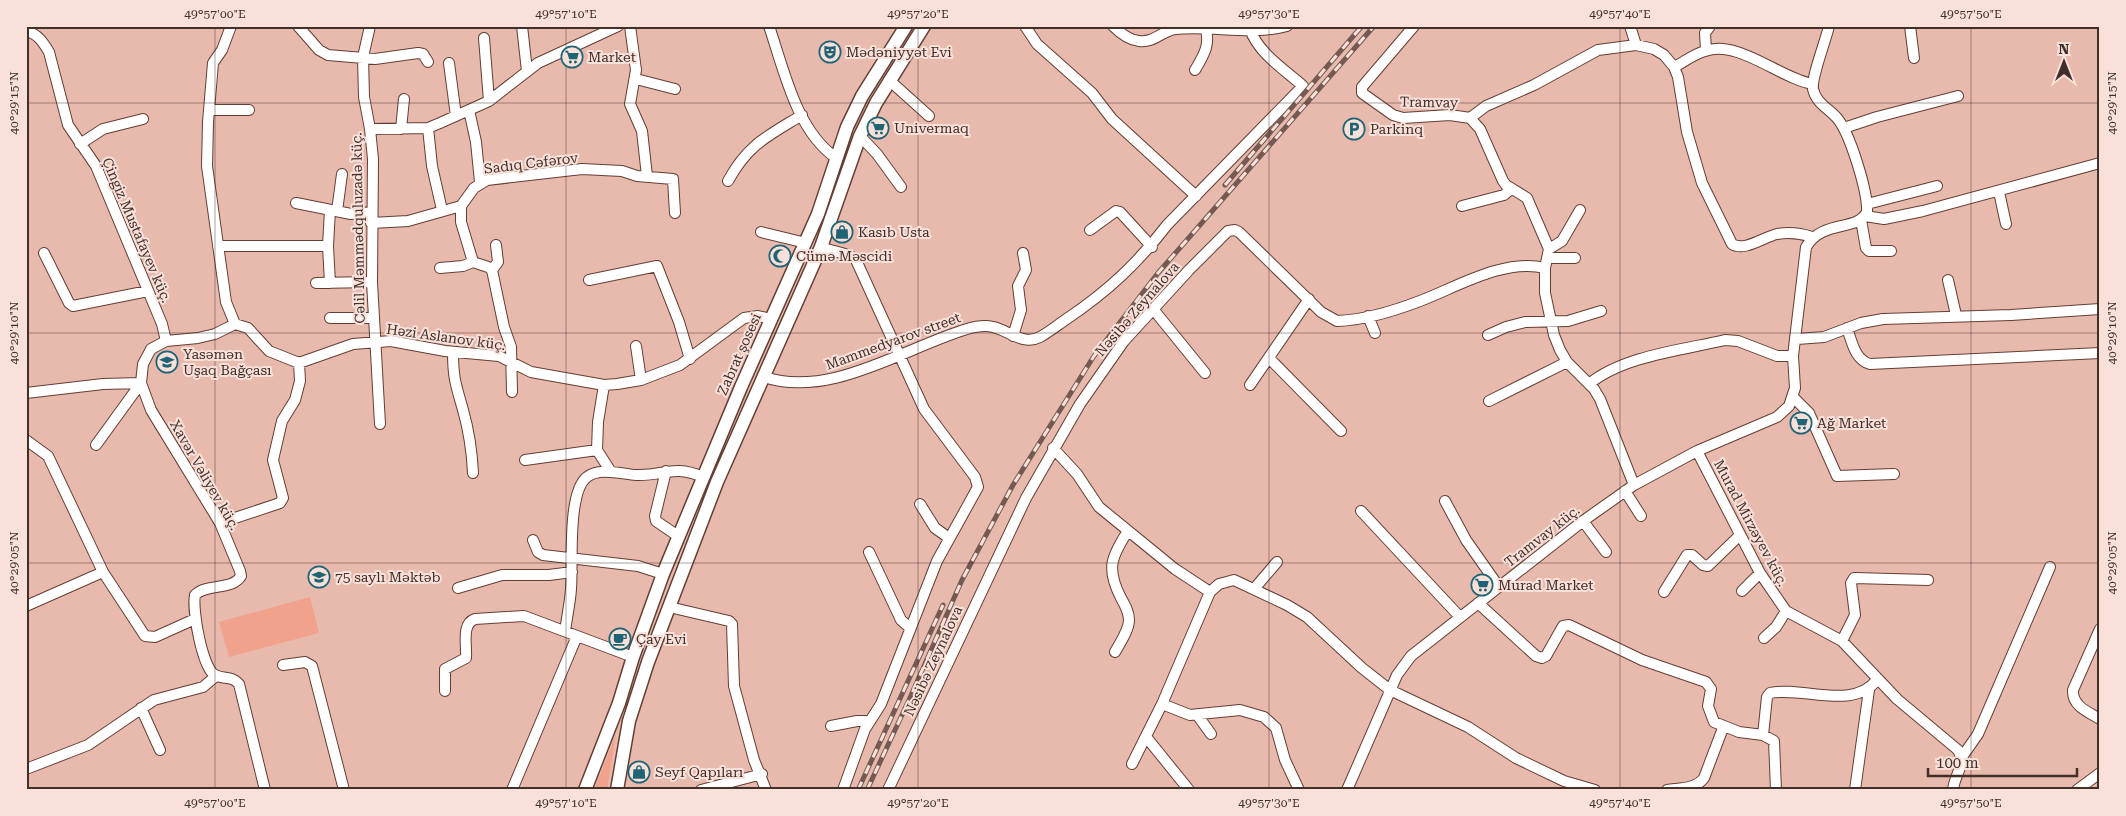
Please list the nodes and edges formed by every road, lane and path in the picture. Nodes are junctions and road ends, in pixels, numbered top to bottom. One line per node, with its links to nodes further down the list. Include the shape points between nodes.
1 (231, 26): 38 (street, via 213,63)
2 (298, 26): 24 (street, via 319,50 328,55)
3 (370, 26): 24 (street, Cəlil Məmmədquluzadə küç.)
4 (522, 26): 30 (street)
5 (618, 26): 30 (street)
6 (630, 26): 31 (street, via 636,56)
7 (769, 26): 41 (street)
8 (906, 26): 52 (main road, Zabrat şosesi, via 862,96)
9 (924, 26): 32 (main road)
10 (1112, 26): 18 (street, via 1139,41 1154,40 1175,29)
11 (1287, 26): 19 (street)
12 (1414, 26): 44 (street, Tramvay, via 1362,87 1362,93 1386,111 1403,118 1450,115)
13 (1630, 26): 22 (street)
14 (1710, 26): 23 (street, via 1705,34)
15 (1829, 26): 33 (street)
16 (1910, 26): 25 (street)
17 (1027, 27): 62 (street, via 1037,44 1089,89 1112,119)
18 (1206, 28): 19 (street); 29 (street, via 1209,40 1206,52)
19 (1250, 30): 62 (street, Mammedyarov street, via 1264,51 1303,86)
20 (26, 31): 51 (street, Çingiz Mustafayev küç., via 36,35 49,52 68,125)
21 (484, 38): 37 (street)
22 (1636, 45): 28 (street, via 1654,48); 44 (street, via 1598,50 1534,85 1486,106)
23 (1706, 50): 28 (street); 33 (street, via 1737,52 1795,80)
24 (363, 57): 26 (street, via 389,58 418,53 423,54); 48 (street, Cəlil Məmmədquluzadə küç., via 364,97)
25 (1914, 58)
26 (428, 62)
27 (449, 63): 42 (street)
28 (1674, 67): 77 (street, via 1682,89 1687,132 1702,183 1732,244 1740,247 1776,234 1796,233)
29 (1195, 70)
30 (527, 71): 37 (street)
31 (636, 79): 34 (street); 55 (street, via 630,104 642,131)
32 (889, 80): 43 (street); 50 (main road)
33 (1813, 84): 47 (street, via 1817,98)
34 (675, 89)
35 (1958, 96): 47 (street)
36 (404, 98): 49 (street)
37 (489, 101): 40 (street)
38 (209, 110): 39 (street); 80 (street, via 207,166)
39 (248, 110)
40 (469, 110): 42 (street); 57 (street)
41 (802, 115): 52 (street, via 825,150); 56 (street, via 748,150)
42 (456, 116): 46 (street)
43 (929, 116)
44 (1470, 118): 60 (street, Tramvay, via 1480,129 1503,181)
45 (143, 119): 51 (street, via 103,130)
46 (428, 128): 49 (street); 68 (street)
47 (1844, 128): 64 (street)
48 (370, 129): 49 (street); 70 (street, Cəlil Məmmədquluzadə küç., via 373,159)
49 (401, 129)
50 (860, 136): 59 (street); 82 (main road)
51 (80, 144): 97 (street, Çingiz Mustafayev küç., via 96,166)
52 (836, 158): 78 (main road, Zabrat şosesi)
53 (2100, 164): 61 (street)
54 (342, 174): 67 (street)
55 (647, 176): 57 (street, Sadıq Cəfərov, via 582,169); 71 (street, Sadıq Cəfərov, via 673,178)
56 (728, 181)
57 (480, 182): 65 (street, Sadıq Cəfərov)
58 (1937, 186): 64 (street)
59 (902, 187)
60 (1511, 189): 66 (street, via 1504,195); 88 (street, Tramvay, via 1527,198)
61 (1999, 192): 72 (street, via 1884,219); 74 (street)
62 (1196, 196): 83 (street, Mammedyarov street)
63 (296, 203): 67 (street)
64 (1867, 204): 72 (street)
65 (461, 206): 68 (street); 89 (street, via 461,222)
66 (1462, 206)
67 (333, 210): 70 (street, via 350,214); 81 (street)
68 (442, 210): 73 (street, via 408,221)
69 (1580, 210): 88 (street)
70 (370, 212): 73 (street, Cəlil Məmmədquluzadə küç.)
71 (675, 214)
72 (1863, 218): 77 (street, via 1820,231); 84 (street, via 1866,248 1869,251)
73 (370, 223): 94 (street, Cəlil Məmmədquluzadə küç.)
74 (2006, 224)
75 (1090, 230): 83 (street, via 1116,211 1120,212)
76 (761, 232): 78 (street)
77 (1812, 237): 114 (street, via 1803,261)
78 (806, 243): 106 (main road, Zabrat şosesi)
79 (496, 245): 91 (street, via 498,262)
80 (218, 246): 81 (street); 108 (street, via 226,302)
81 (328, 246): 96 (street)
82 (821, 247): 109 (main road); 120 (street, via 854,257)
83 (1152, 247): 113 (street, Mammedyarov street, via 1111,286 1038,338 1027,340)
84 (1891, 250)
85 (44, 252): 97 (street, via 73,306)
86 (1023, 253): 113 (street, via 1026,270 1018,286 1021,310)
87 (1575, 258): 88 (street, Nəsibə Zeynalova)
88 (1548, 259): 102 (street, Nəsibə Zeynalova, via 1530,266 1508,268 1405,306); 107 (street, Tramvay, via 1545,293)
89 (473, 262): 90 (street); 91 (street)
90 (440, 268)
91 (492, 270): 124 (street)
92 (589, 280): 123 (street, via 657,266)
93 (1948, 280): 103 (street)
94 (372, 282): 96 (street); 105 (street, Cəlil Məmmədquluzadə küç.)
95 (316, 283): 96 (street)
96 (330, 283)
97 (148, 291): 115 (street, Çingiz Mustafayev küç.)
98 (1309, 299): 99 (street, Nəsibə Zeynalova, via 1239,232 1233,230 1220,238); 102 (street, Nəsibə Zeynalova, via 1321,312 1337,321); 122 (street)
99 (1153, 309): 127 (street); 142 (street, Nəsibə Zeynalova, via 1108,361)
100 (2100, 309): 103 (street)
101 (1601, 311): 107 (street, via 1568,321)
102 (1368, 316): 111 (street)
103 (1956, 316): 110 (street, via 1872,320)
104 (330, 318): 105 (street)
105 (373, 318): 116 (street, Cəlil Məmmədquluzadə küç.)
106 (771, 320): 109 (main road); 123 (street, Həzi Aslanov küç., via 758,316 744,318); 150 (main road, Zabrat şosesi)
107 (1551, 322): 112 (street, via 1525,322); 125 (street, Tramvay)
108 (235, 324): 115 (street, via 215,334); 126 (street, via 248,328 269,351)
109 (785, 326): 128 (main road)
110 (1847, 328): 114 (street, via 1824,338); 119 (street, via 1858,357 1870,364)
111 (1375, 333)
112 (1488, 335)
113 (1013, 336): 120 (street, Mammedyarov street, via 993,327 969,328)
114 (1797, 339): 121 (street)
115 (166, 341): 130 (street, via 147,354)
116 (375, 341): 118 (street, Həzi Aslanov küç.); 126 (street, Həzi Aslanov küç., via 354,344); 138 (street, Cəlil Məmmədquluzadə küç.)
117 (636, 346): 129 (street)
118 (453, 352): 124 (street, Həzi Aslanov küç.); 148 (street, via 454,386 463,410)
119 (2100, 352)
120 (898, 356): 128 (street, Mammedyarov street, via 825,380 788,383); 162 (street, via 934,424 977,481 977,492)
121 (1793, 356): 132 (street, via 1777,356 1738,341 1725,340 1620,366 1599,375); 136 (street)
122 (1268, 358): 133 (street); 139 (street)
123 (690, 359): 129 (street, Həzi Aslanov küç.)
124 (512, 360): 131 (street, Həzi Aslanov küç., via 531,372); 135 (street)
125 (1567, 362): 132 (street, Tramvay); 137 (street)
126 (299, 364): 158 (street, via 298,390 282,421 272,460 283,498 280,503)
127 (1205, 373)
128 (764, 377): 182 (main road, via 717,482)
129 (641, 380): 131 (street, Həzi Aslanov küç.)
130 (141, 383): 134 (street); 141 (street); 158 (street, Xavər Vəliyev küç., via 151,410)
131 (604, 384): 143 (street)
132 (1589, 384): 151 (street, Tramvay, via 1600,399)
133 (1250, 385)
134 (26, 392)
135 (512, 392)
136 (1793, 397): 144 (street, Tramvay küç., via 1777,417); 149 (street, via 1809,413 1837,476)
137 (1489, 401)
138 (380, 424)
139 (1341, 431)
140 (27, 443): 169 (street, via 48,456)
141 (96, 445)
142 (1053, 448): 159 (street, via 1077,474 1099,507); 225 (street, Nəsibə Zeynalova, via 1026,498)
143 (597, 450): 145 (street); 147 (street)
144 (1697, 451): 151 (street, Tramvay küç.); 160 (street, Murad Mirzəyev küç.)
145 (525, 460)
146 (666, 471): 147 (street, via 637,475); 150 (street, via 686,470); 161 (street, via 655,516 656,521)
147 (611, 472): 166 (street, via 592,474 580,486)
148 (473, 473)
149 (1894, 474)
150 (704, 477): 161 (main road, Zabrat şosesi)
151 (1634, 485): 152 (street, Tramvay küç.)
152 (1625, 491): 156 (street); 157 (street, Tramvay küç.)
153 (1445, 501): 174 (street, via 1466,540)
154 (920, 504): 162 (street, via 935,528)
155 (1361, 510): 184 (street)
156 (1641, 516)
157 (1583, 521): 165 (street); 174 (street, Tramvay küç.)
158 (220, 524): 185 (street, Xavər Vəliyev küç., via 241,576 234,583 198,592 194,599)
159 (1128, 531): 178 (street); 192 (street, via 1114,553 1111,566 1114,584 1129,616 1129,623)
160 (1740, 535): 171 (street, Murad Mirzəyev küç.); 179 (street, via 1708,566 1687,555)
161 (678, 536): 172 (main road, Zabrat şosesi)
162 (949, 538): 186 (street)
163 (533, 540): 166 (street, via 543,555)
164 (870, 552): 186 (street, via 901,620)
165 (1606, 552)
166 (571, 558): 170 (street); 172 (street, via 638,566)
167 (1277, 562): 176 (street)
168 (2050, 567): 211 (street, via 1978,734)
169 (103, 572): 181 (street); 185 (street, via 141,631 149,638)
170 (572, 572): 175 (street, via 502,575); 188 (street)
171 (1760, 573): 177 (street); 183 (street, Murad Mirzəyev küç.)
172 (663, 574): 193 (main road, Zabrat şosesi)
173 (1928, 580): 191 (street, via 1854,578 1851,583 1855,615)
174 (1498, 587): 180 (street, Tramvay küç.)
175 (458, 588)
176 (1254, 589): 178 (street, via 1234,580); 197 (street, via 1307,617)
177 (1742, 590)
178 (1210, 592): 200 (street)
179 (1664, 592)
180 (1478, 604): 184 (street, Tramvay küç.); 206 (street, via 1536,656 1546,656 1563,626 1569,625 1642,660 1706,682 1711,689 1710,716)
181 (26, 606)
182 (668, 607): 215 (street, via 732,624 734,686 754,760); 221 (main road, via 629,721)
183 (1786, 611): 190 (street, via 1776,628); 191 (street, Murad Mirzəyev küç.)
184 (1460, 617): 197 (street, Tramvay küç., via 1411,656)
185 (195, 619): 195 (street, Xavər Vəliyev küç., via 206,662)
186 (910, 628): 204 (street, via 881,704)
187 (2100, 629): 203 (street, via 2073,696 2075,702)
188 (565, 631): 189 (street); 199 (street, via 517,615 469,621 466,626 466,658 445,668)
189 (577, 636): 193 (street); 219 (street)
190 (1764, 638)
191 (1842, 641): 196 (street, Murad Mirzəyev küç.)
192 (1115, 652)
193 (632, 657): 220 (main road, Zabrat şosesi, via 619,703)
194 (283, 665): 218 (street, via 305,662 312,666)
195 (216, 676): 201 (street, via 203,687 154,700); 217 (street, via 228,676 239,684)
196 (1877, 680): 198 (street); 211 (street, Murad Mirzəyev küç., via 1958,750)
197 (1390, 690): 216 (street, via 1468,728); 228 (street, Tramvay küç.)
198 (1869, 690): 208 (street, via 1842,695 1770,693); 232 (street)
199 (445, 691)
200 (1162, 704): 202 (street, via 1179,713); 209 (street)
201 (141, 708): 210 (street); 213 (street, via 88,745)
202 (1198, 716): 207 (street); 227 (street, via 1240,710 1270,722 1276,728 1285,760)
203 (2100, 719)
204 (870, 721): 205 (street); 224 (street)
205 (831, 726)
206 (1724, 728): 208 (street); 230 (street, via 1700,784)
207 (1211, 734)
208 (1762, 735): 231 (street, via 1770,738 1775,746)
209 (1147, 738): 212 (street); 226 (street)
210 (160, 750)
211 (1962, 757): 233 (street)
212 (1132, 764)
213 (26, 769)
214 (2100, 772): 234 (street)
215 (762, 774): 222 (street); 223 (street)
216 (1562, 786): 229 (street)
217 (265, 790)
218 (344, 790)
219 (512, 790)
220 (586, 790)
221 (617, 790)
222 (701, 790)
223 (766, 790)
224 (843, 790)
225 (888, 790)
226 (1189, 790)
227 (1299, 790)
228 (1347, 790)
229 (1595, 790)
230 (1667, 790)
231 (1776, 790)
232 (1855, 790)
233 (1953, 790)
234 (2077, 790)

